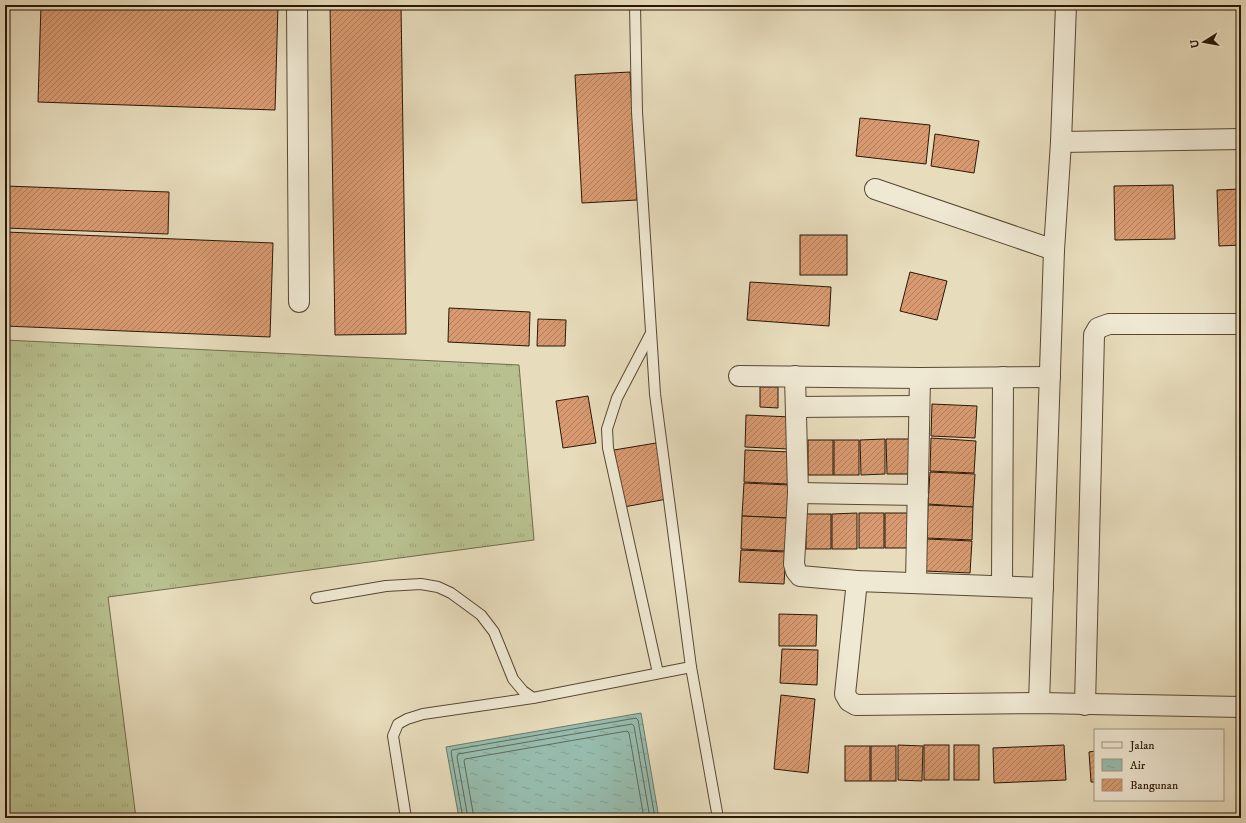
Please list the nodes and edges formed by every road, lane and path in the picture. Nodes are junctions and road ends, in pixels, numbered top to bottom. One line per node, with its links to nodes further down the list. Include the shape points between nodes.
1 (297, 5): 8 (street)
2 (635, 5): 10 (lane, via 637,112)
3 (1066, 5): 5 (street)
4 (1241, 139): 5 (street)
5 (1060, 142): 7 (street)
6 (875, 189): 7 (street)
7 (1054, 250): 14 (street)
8 (298, 302)
9 (1241, 324): 29 (street, via 1109,324 1098,328 1094,335)
10 (652, 332): 25 (lane, via 655,394); 26 (lane, via 617,398 607,429 608,448)
11 (739, 376): 12 (street)
12 (795, 376): 15 (street); 17 (street)
13 (1003, 377): 14 (street); 15 (street); 22 (street)
14 (1050, 377): 23 (street)
15 (920, 378): 16 (street)
16 (919, 406): 17 (street); 19 (street)
17 (796, 407): 18 (street)
18 (798, 493): 19 (street); 20 (street, via 794,564 796,571 800,576)
19 (918, 495): 21 (street)
20 (857, 581): 21 (street); 28 (street, via 845,694 849,701 856,705)
21 (916, 583): 22 (street)
22 (1002, 586): 23 (street)
23 (1043, 588): 28 (street)
24 (316, 598): 27 (lane, via 386,586 421,584 438,587 451,593 481,615 494,632 513,679)
25 (691, 667): 26 (lane); 32 (lane)
26 (658, 674): 27 (lane)
27 (533, 698): 31 (lane, via 423,714 398,724 393,736)
28 (1038, 703): 29 (street)
29 (1085, 705): 30 (street)
30 (1241, 707)
31 (406, 818)
32 (718, 818)

